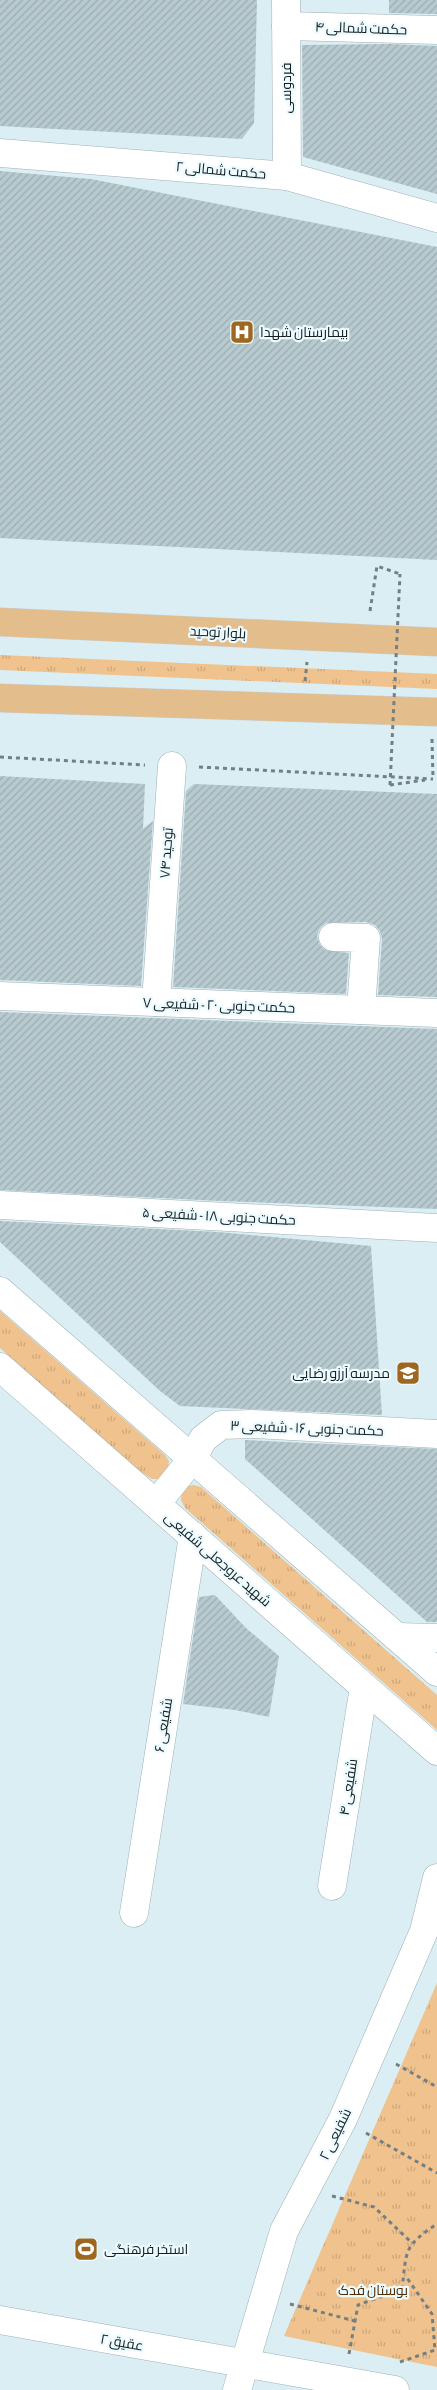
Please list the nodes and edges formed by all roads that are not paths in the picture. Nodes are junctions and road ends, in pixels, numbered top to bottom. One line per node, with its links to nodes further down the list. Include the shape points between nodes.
1 (286, 13): 2 (street, حکمت شمالی ۴); 4 (street, فردوسی)
2 (437, 30)
3 (0, 153): 4 (street, حکمت شمالی ۲)
4 (287, 176): 5 (street, حکمت شمالی ۲)
5 (437, 218)
6 (0, 622): 8 (main road, بلوار توحید)
7 (437, 631): 8 (main road)
8 (354, 637): 9 (main road, بلوار توحید)
9 (437, 642)
10 (0, 698): 11 (main road, via 316,707)
11 (435, 723)
12 (172, 766): 15 (street, توحید ۷۴)
13 (333, 937): 16 (street, via 366,938)
14 (0, 996): 15 (street, حکمت جنوبی ۲۰ - شفیعی ۷)
15 (156, 1002): 16 (street, حکمت جنوبی ۲۰ - شفیعی ۷)
16 (361, 1010): 17 (street, حکمت جنوبی ۲۰ - شفیعی ۷)
17 (437, 1013)
18 (0, 1205): 19 (street, حکمت جنوبی ۱۸ - شفیعی ۵)
19 (437, 1228)
20 (0, 1291): 23 (street)
21 (0, 1370): 24 (street, شهید عروجعلی شفیعی)
22 (437, 1434): 23 (street, حکمت جنوبی ۱۶ - شفیعی ۳, via 221,1425 203,1439)
23 (192, 1458): 24 (street, حکمت جنوبی ۱۶ - شفیعی ۳); 26 (street)
24 (156, 1504): 25 (street, شهید عروجعلی شفیعی)
25 (193, 1536): 29 (street, شهید عروجعلی شفیعی); 33 (street, شفیعی ۶)
26 (397, 1637): 27 (street); 28 (street)
27 (437, 1638)
28 (437, 1672)
29 (364, 1687): 30 (street, شهید عروجعلی شفیعی); 32 (street, شفیعی ۴)
30 (437, 1751)
31 (437, 1878): 35 (street, شفیعی ۲, via 424,1931 344,2119 284,2231)
32 (332, 1886)
33 (134, 1913)
34 (0, 2320): 35 (street, عقیق ۲)
35 (241, 2377): 36 (street, عقیق ۲, via 344,2381)
36 (395, 2390)

